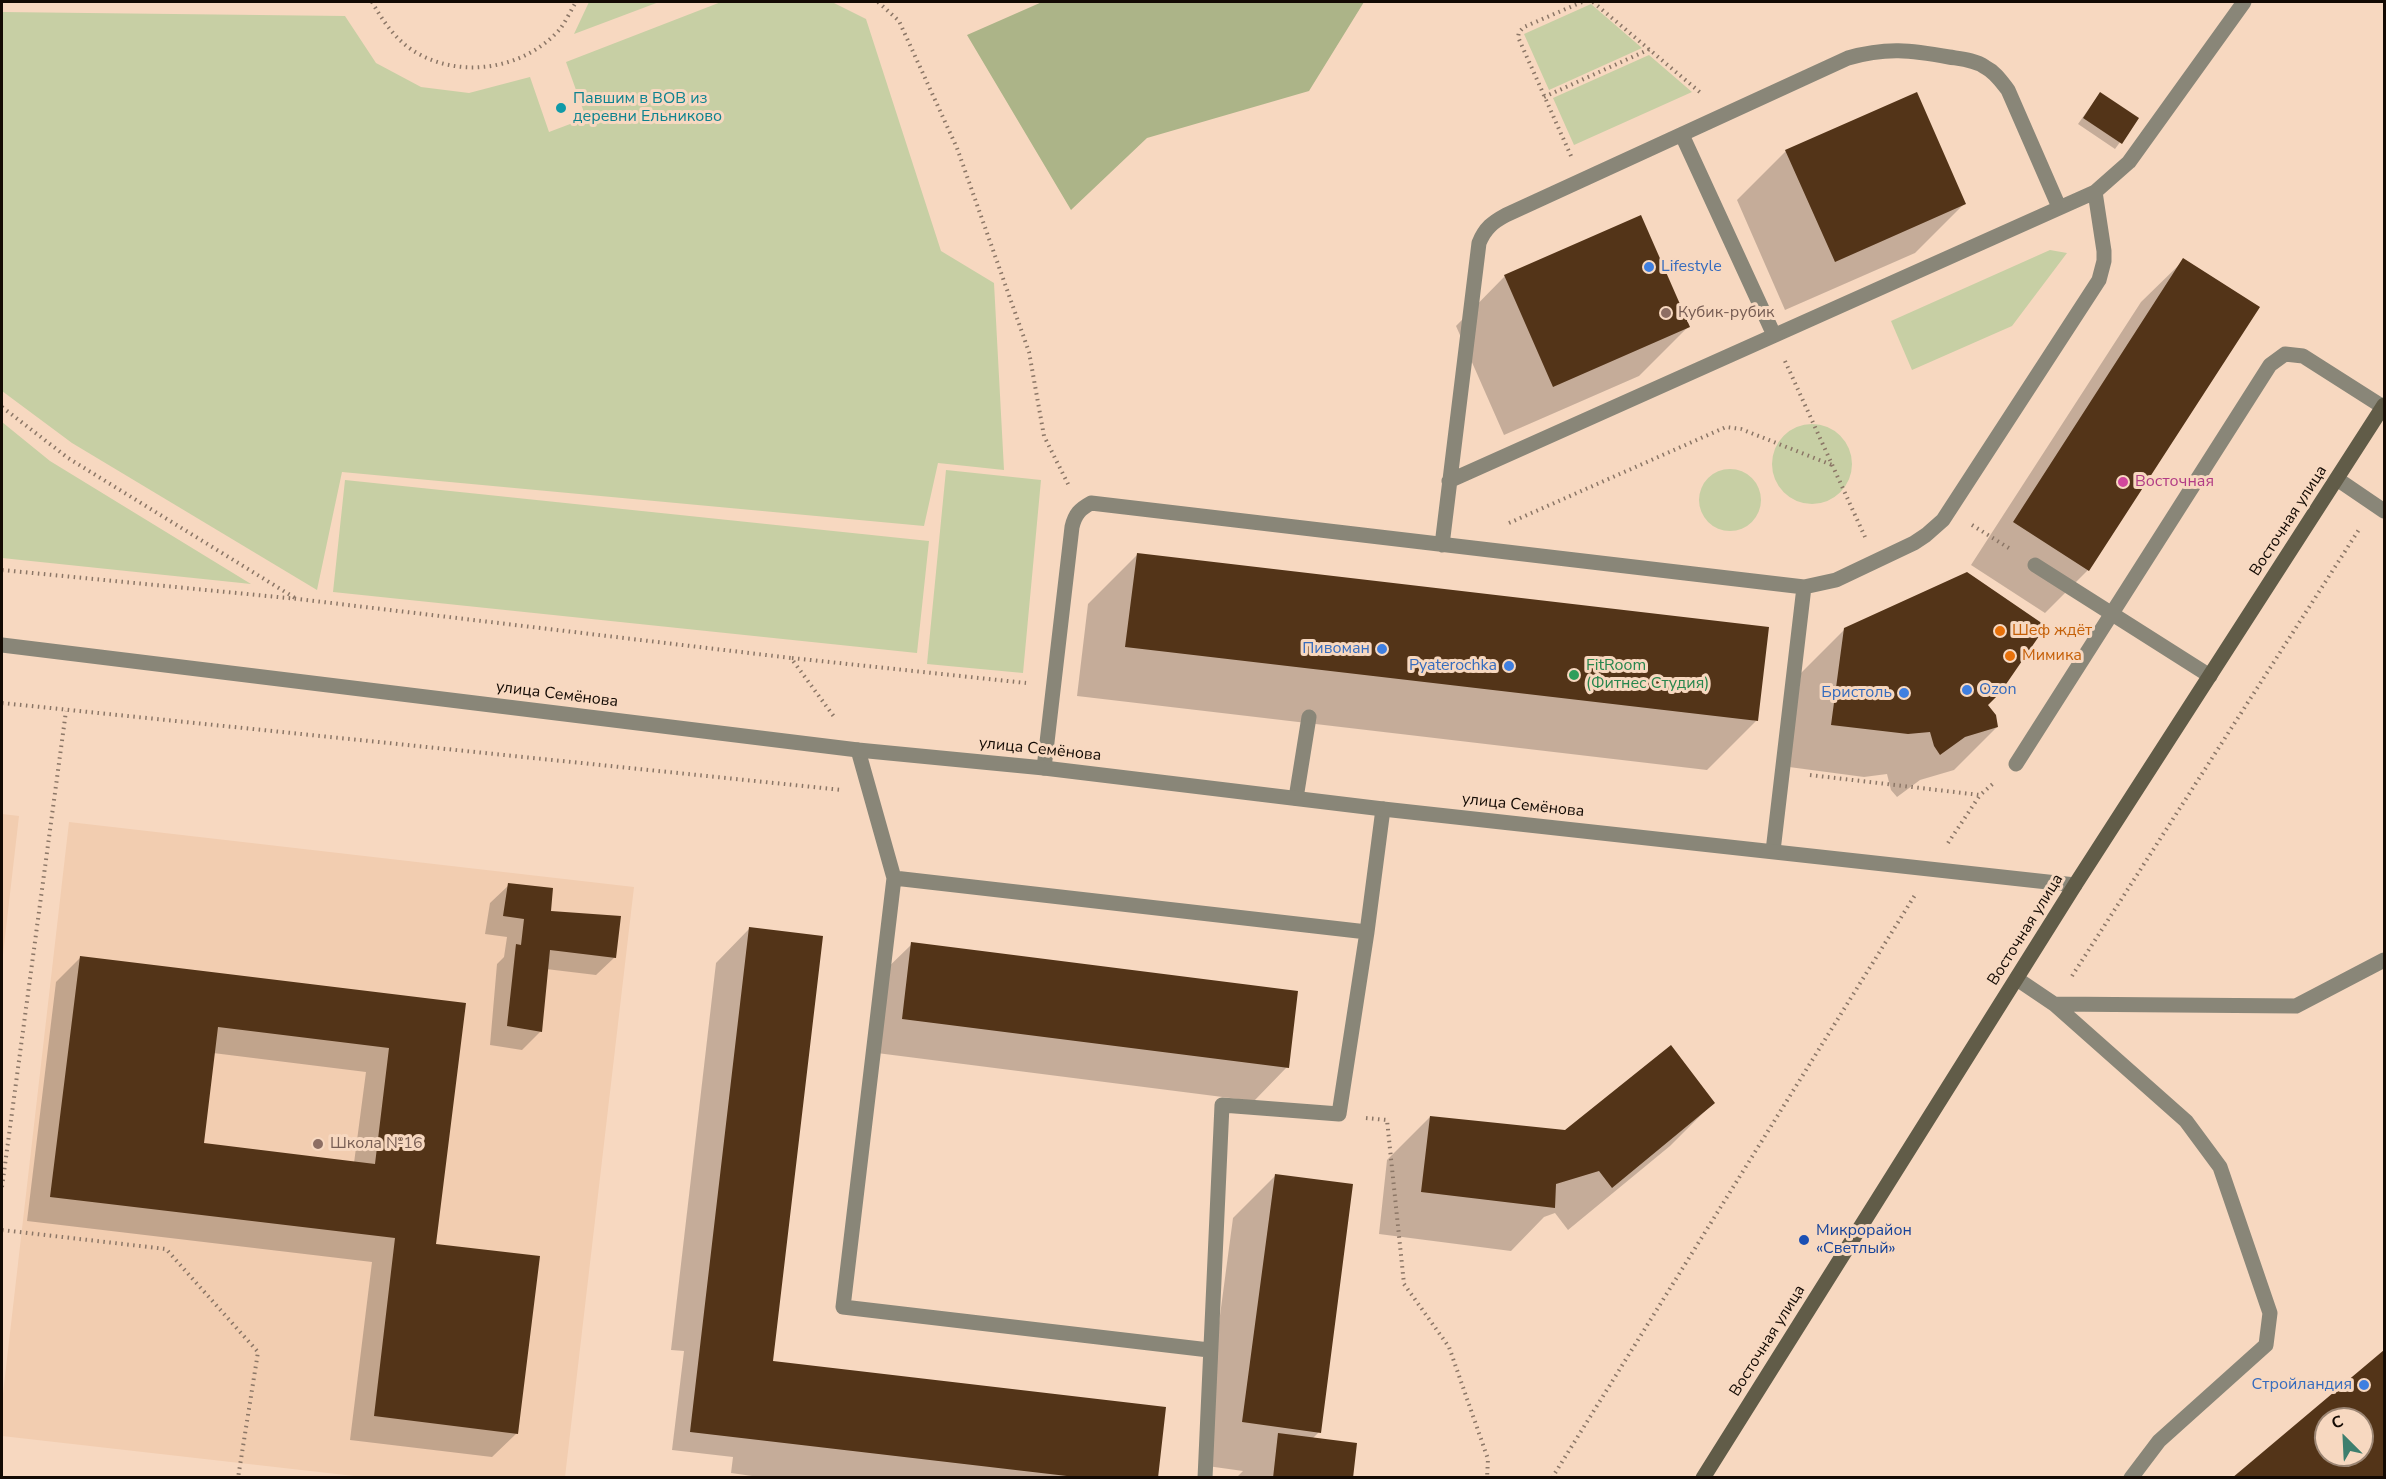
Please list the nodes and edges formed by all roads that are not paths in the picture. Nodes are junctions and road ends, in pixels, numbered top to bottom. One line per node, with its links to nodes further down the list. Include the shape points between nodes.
1 (2244, 2): 3 (street, via 2129,162)
2 (1682, 135): 4 (street, via 1863,54 1910,50 1971,61 1985,66 2008,90); 5 (street); 8 (street, via 1492,222 1483,232)
3 (2095, 192): 4 (street); 12 (street, via 2104,251 2099,280 1949,510 1926,535 1836,580)
4 (2060, 207): 5 (street)
5 (1774, 335): 8 (street)
6 (2384, 406): 7 (main road, Восточная улица); 13 (street, via 2303,356 2285,354 2277,358)
7 (2337, 479): 9 (street); 15 (main road, Восточная улица)
8 (1449, 481): 10 (street)
9 (2380, 508)
10 (1442, 545): 12 (street); 19 (street, via 1091,503 1081,508 1072,527)
11 (2035, 565): 13 (street)
12 (1804, 587): 22 (street)
13 (2111, 613): 15 (street); 18 (street)
14 (2, 645): 17 (street, улица Семёнова)
15 (2210, 676): 24 (main road, Восточная улица)
16 (1309, 717): 20 (street)
17 (858, 750): 19 (street, улица Семёнова); 23 (street)
18 (2016, 764)
19 (1044, 768): 20 (street, улица Семёнова)
20 (1296, 798): 21 (street, улица Семёнова)
21 (1383, 808): 22 (street, улица Семёнова); 25 (street)
22 (1773, 851): 24 (street, улица Семёнова)
23 (894, 878): 25 (street); 29 (street, via 843,1307)
24 (2075, 885): 27 (main road, Восточная улица)
25 (1367, 932): 29 (street, via 1339,1114 1222,1105)
26 (2385, 960): 28 (street, via 2296,1006)
27 (2017, 979): 28 (street); 31 (main road, Восточная улица)
28 (2054, 1004): 32 (street, via 2186,1121 2220,1167 2270,1313 2266,1345 2158,1442)
29 (1209, 1350): 30 (street)
30 (1205, 1478)
31 (1703, 1478)
32 (2131, 1478)

